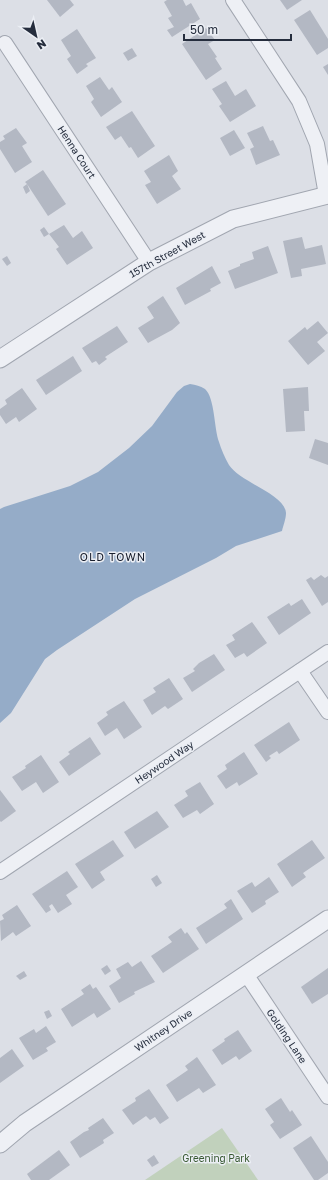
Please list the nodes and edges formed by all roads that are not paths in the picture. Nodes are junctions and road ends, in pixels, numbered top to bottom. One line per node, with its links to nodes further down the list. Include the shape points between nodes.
1 (233, 0): 3 (street, via 299,101 316,144)
2 (5, 43): 4 (street, Henna Court)
3 (327, 195): 4 (street, 157th Street West, via 233,219)
4 (148, 262): 5 (street, 157th Street West)
5 (0, 360)
6 (328, 652): 7 (street, Heywood Way)
7 (300, 671): 8 (street); 9 (street, Heywood Way)
8 (328, 712)
9 (0, 872)
10 (328, 919): 11 (street, Whitney Drive)
11 (246, 974): 12 (street, Golding Lane); 13 (street, Whitney Drive, via 25,1123)
12 (328, 1097)
13 (0, 1144)

